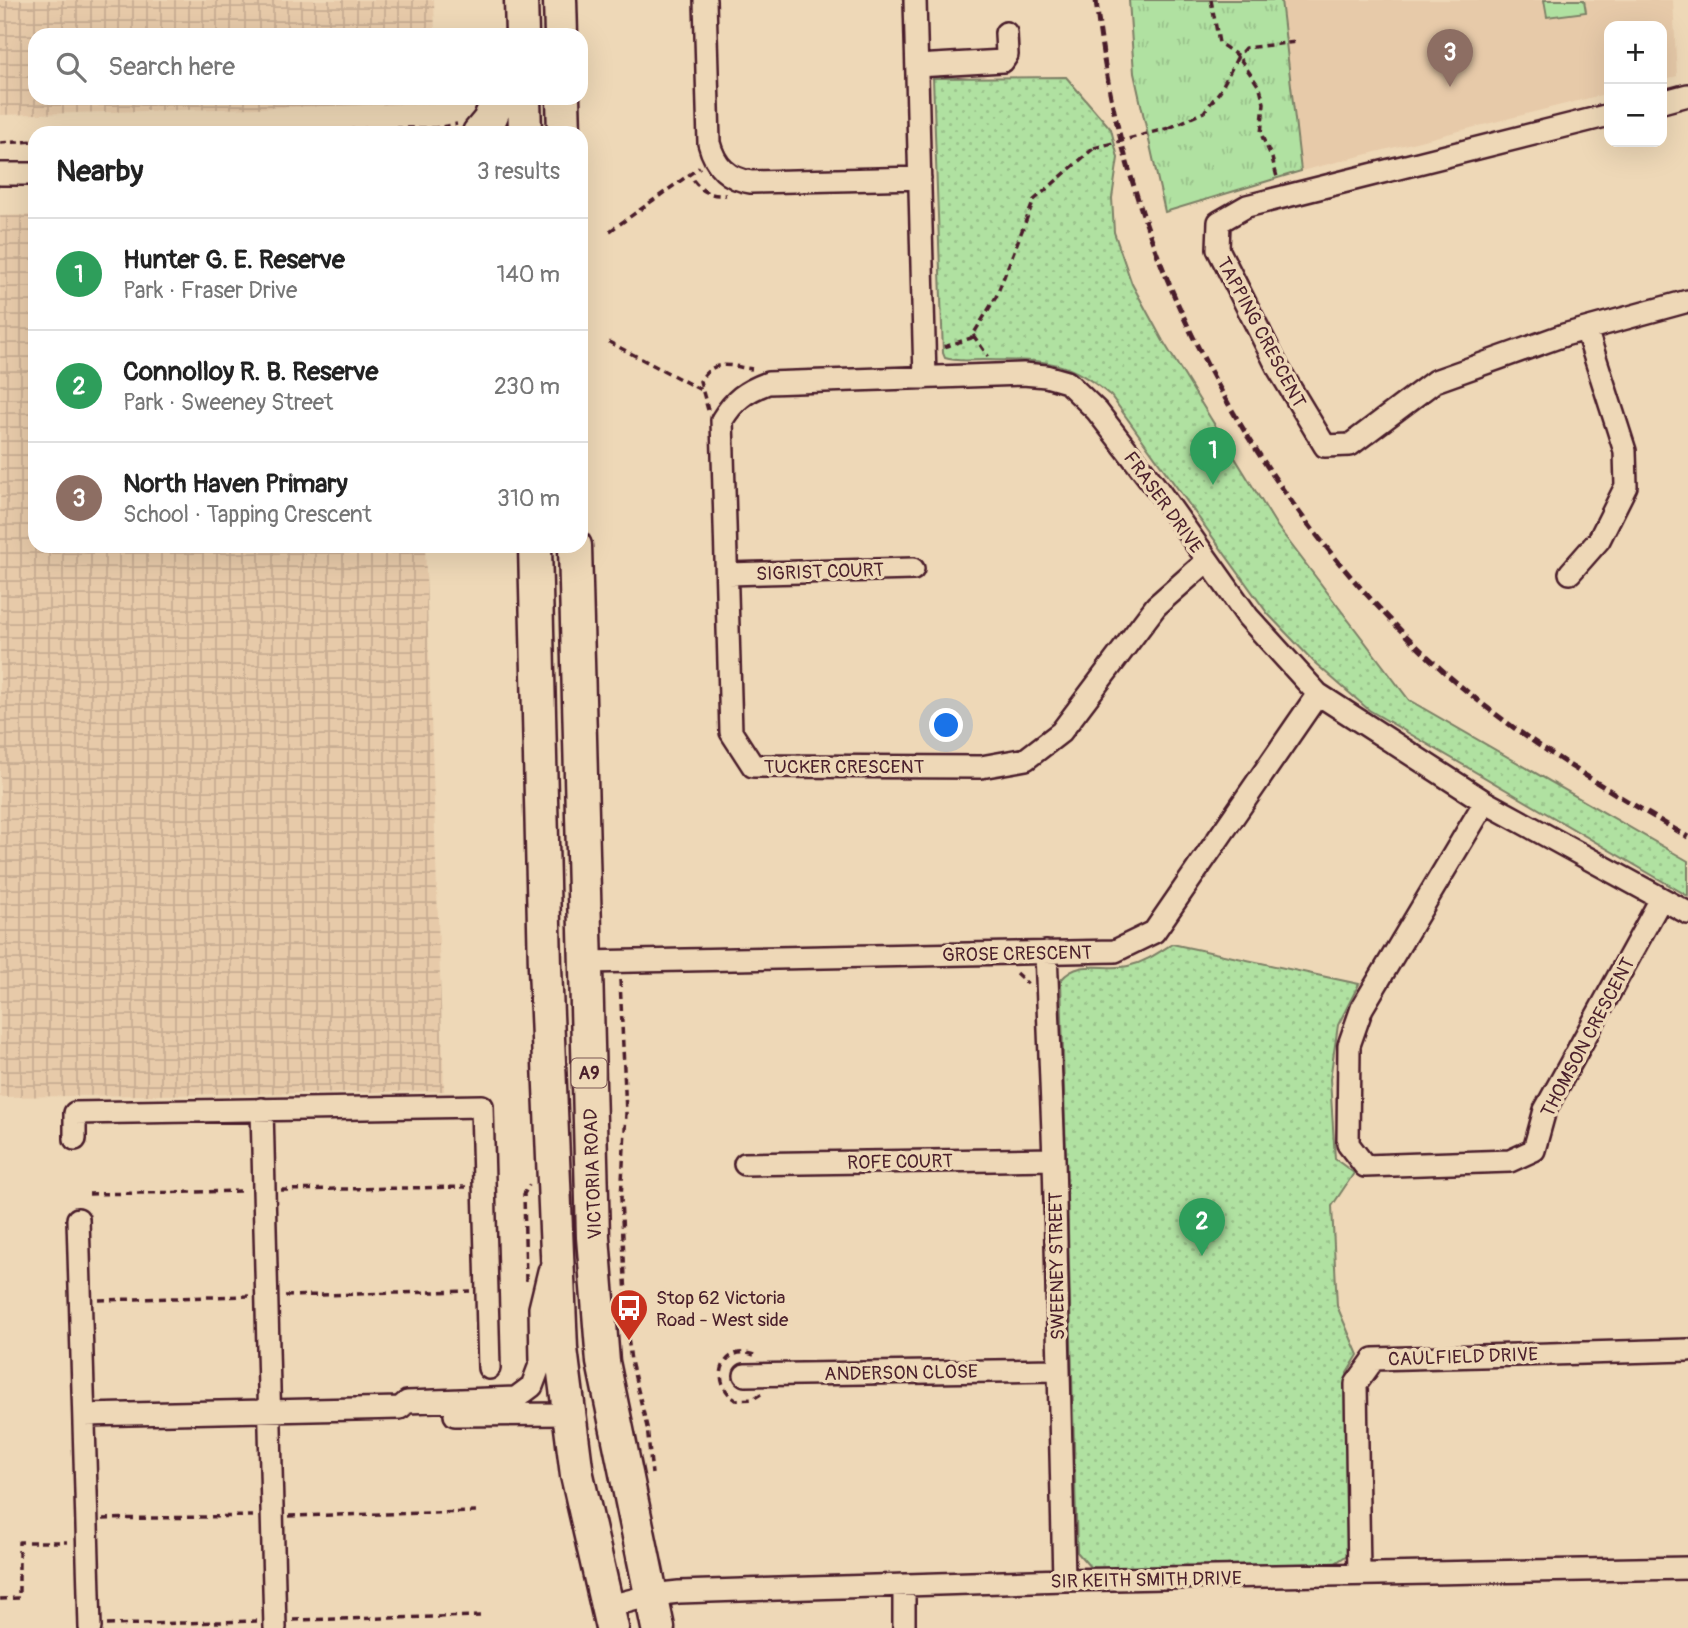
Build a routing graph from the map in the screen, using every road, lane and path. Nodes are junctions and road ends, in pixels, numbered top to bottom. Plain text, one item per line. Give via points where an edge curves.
1 (560, 0) edge
2 (705, 0) edge
3 (915, 0) edge
4 (1212, 0) edge
5 (561, 28) edge
6 (1006, 33) dead end
7 (1296, 42) dead end
8 (1238, 56) junction
9 (917, 66) junction
10 (1688, 96) edge
11 (1667, 101) edge
12 (496, 105) edge
13 (524, 105) edge
14 (563, 105) edge
15 (1604, 116) edge
16 (474, 126) edge
17 (525, 126) edge
18 (564, 126) edge
19 (28, 141) edge
20 (0, 143) edge
21 (713, 158) junction
22 (0, 174) edge
23 (28, 174) edge
24 (920, 178) junction
25 (693, 180) dead end
26 (732, 195) dead end
27 (1282, 197) junction
28 (610, 231) dead end
29 (1688, 301) edge
30 (1586, 329) junction
31 (609, 342) dead end
32 (925, 353) junction
33 (761, 370) dead end
34 (925, 378) junction
35 (701, 390) junction
36 (709, 412) dead end
37 (535, 553) edge
38 (575, 553) edge
39 (1207, 561) junction
40 (913, 569) dead end
41 (1570, 573) dead end
42 (727, 574) junction
43 (1318, 694) junction
44 (1485, 802) junction
45 (1661, 899) junction
46 (1688, 913) edge
47 (1046, 952) junction
48 (586, 962) junction
49 (1015, 972) dead end
50 (621, 973) junction
51 (1032, 993) dead end
52 (262, 1109) junction
53 (75, 1139) dead end
54 (1054, 1159) junction
55 (745, 1164) dead end
56 (530, 1184) dead end
57 (78, 1219) dead end
58 (556, 1245) junction
59 (526, 1285) dead end
60 (1688, 1350) edge
61 (756, 1356) dead end
62 (603, 1362) junction
63 (489, 1368) dead end
64 (1057, 1370) junction
65 (745, 1375) dead end
66 (766, 1391) dead end
67 (400, 1408) junction
68 (270, 1411) junction
69 (569, 1414) junction
70 (84, 1415) junction
71 (651, 1482) dead end
72 (67, 1542) dead end
73 (1688, 1568) edge
74 (1359, 1574) junction
75 (1064, 1580) junction
76 (904, 1586) junction
77 (652, 1595) junction
78 (0, 1599) edge
79 (609, 1617) edge
80 (90, 1628) edge
81 (275, 1628) edge
82 (658, 1628) edge
83 (904, 1628) edge

1 - 5 highway
2 - 21 street
3 - 9 street
4 - 8 path via 1219,43
6 - 9 street via 1003,61
7 - 8 path via 1245,48
8 - 27 path via 1260,88 1264,103 1261,134
8 - 32 path, bridge via 1204,112 1169,128 1094,148 1034,200 996,297 971,338
9 - 24 street
10 - 11 street
12 - 16 highway via 489,121
13 - 17 highway
14 - 18 highway
15 - 27 street, TAPPING CRESCENT
19 - 20 path
21 - 24 street via 724,172 751,182
21 - 28 path
22 - 23 street
24 - 32 street
25 - 26 path via 709,194
27 - 30 street, TAPPING CRESCENT via 1247,206 1219,222 1218,249 1278,368 1325,446 1350,445 1435,381
29 - 30 street, TAPPING CRESCENT
30 - 41 street via 1625,451 1626,486 1599,540
31 - 35 path
32 - 34 street
33 - 35 path via 718,364 700,381
34 - 39 street, FRASER DRIVE via 1023,374 1067,382 1097,411
34 - 42 street, TUCKER CRESCENT via 768,383 733,402 722,420
35 - 36 path
37 - 58 highway, VICTORIA ROAD / A9
38 - 48 highway, VICTORIA ROAD / A9
39 - 42 street, TUCKER CRESCENT via 1156,606 1061,732 1026,759 981,767 753,766 731,732
39 - 43 street, FRASER DRIVE via 1248,617
40 - 42 street, SIGRIST COURT
43 - 44 street, FRASER DRIVE
43 - 47 street, GROSE CRESCENT via 1154,932 1115,951
44 - 45 street, FRASER DRIVE
44 - 45 street, THOMSON CRESCENT via 1362,1008 1349,1045 1348,1144 1365,1166 1510,1161 1534,1150 1545,1110
45 - 46 street, FRASER DRIVE
47 - 50 street, GROSE CRESCENT
47 - 54 street, SWEENEY STREET
48 - 50 street, GROSE CRESCENT
48 - 62 highway, VICTORIA ROAD / A9 via 593,1237
49 - 51 path via 1027,981
50 - 71 path via 626,1113 621,1198 628,1337 647,1427
52 - 53 street via 75,1113
52 - 63 street via 482,1106
52 - 68 street
54 - 55 street, ROFE COURT
54 - 64 street, SWEENEY STREET
56 - 59 path via 524,1195
57 - 70 street
58 - 67 street via 540,1308 541,1362 532,1386 516,1398 407,1402
58 - 69 highway, VICTORIA ROAD / A9
60 - 74 street, CAULFIELD DRIVE via 1374,1359 1356,1384
61 - 66 path via 741,1353 729,1358 721,1369 722,1385 736,1400 754,1399
62 - 69 highway
62 - 77 highway, VICTORIA ROAD / A9
64 - 65 street, ANDERSON CLOSE
64 - 75 street, SWEENEY STREET
67 - 68 street
67 - 69 street via 409,1415
68 - 70 street
68 - 81 street
69 - 79 highway, VICTORIA ROAD / A9 via 577,1475
70 - 80 street
72 - 78 path via 19,1542 19,1598
73 - 74 street, SIR KEITH SMITH DRIVE
74 - 75 street, SIR KEITH SMITH DRIVE
75 - 76 street, SIR KEITH SMITH DRIVE
76 - 77 street, SIR KEITH SMITH DRIVE
76 - 83 street
77 - 79 street, SIR KEITH SMITH DRIVE
77 - 82 highway, VICTORIA ROAD / A9

